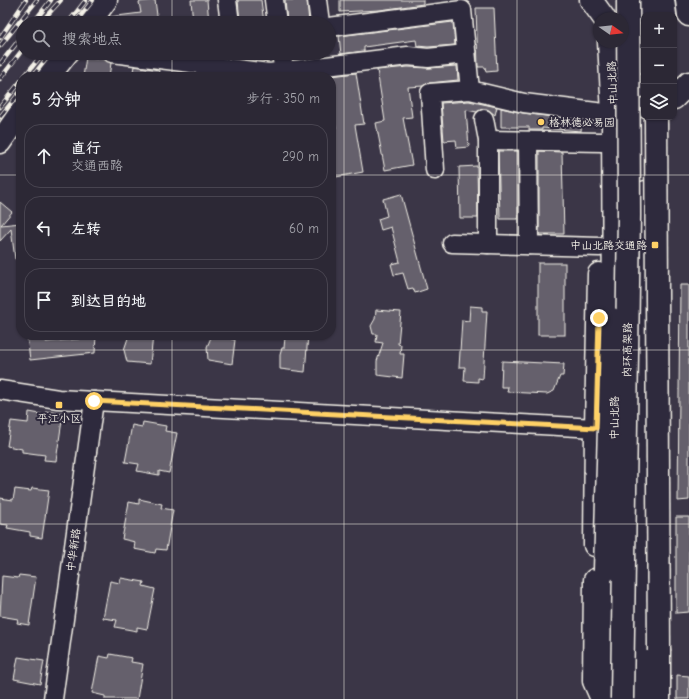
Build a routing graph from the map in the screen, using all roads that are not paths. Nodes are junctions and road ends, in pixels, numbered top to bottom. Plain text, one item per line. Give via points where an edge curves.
1 (106, 0) edge
2 (227, 0) edge
3 (274, 0) edge
4 (317, 0) edge
5 (591, 0) edge
6 (606, 0) edge
7 (627, 0) edge
8 (647, 0) edge
9 (663, 0) edge
10 (687, 0) edge
11 (600, 12) edge
12 (607, 12) edge
13 (647, 12) edge
14 (665, 12) edge
15 (689, 15) edge
16 (94, 16) edge
17 (229, 16) edge
18 (277, 16) edge
19 (319, 16) edge
20 (336, 26) edge
21 (610, 48) edge
22 (466, 54) junction
23 (336, 59) edge
24 (61, 60) edge
25 (234, 60) edge
26 (282, 60) edge
27 (325, 60) edge
28 (52, 72) edge
29 (266, 72) edge
30 (284, 72) joint
31 (689, 83) edge
32 (470, 90) junction
33 (677, 95) edge
34 (689, 98) edge
35 (677, 100) edge
36 (641, 108) edge
37 (608, 113) junction
38 (16, 119) edge
39 (484, 119) dead end
40 (646, 120) edge
41 (656, 120) edge
42 (664, 120) edge
43 (488, 140) junction
44 (528, 141) junction
45 (0, 142) edge
46 (602, 142) junction
47 (435, 170) dead end
48 (607, 200) junction
49 (452, 242) dead end
50 (488, 244) junction
51 (529, 245) junction
52 (600, 247) junction
53 (614, 369) junction
54 (0, 390) edge
55 (597, 392) junction
56 (94, 401) junction
57 (596, 428) junction
58 (53, 699) edge
59 (602, 699) edge
60 (608, 699) edge
61 (622, 699) edge
62 (640, 699) edge
63 (653, 699) edge
64 (659, 699) edge

1 - 16 main road
2 - 17 street
3 - 18 street
4 - 19 street
5 - 11 main road
6 - 12 main road
7 - 60 main road, bridge via 617,150 605,571
7 - 61 main road, 内环高架路, bridge via 629,215
8 - 13 main road
9 - 14 main road
10 - 15 main road
20 - 22 street via 462,10
21 - 37 main road, 中山北路 via 612,73
22 - 23 street via 428,58 408,56
22 - 32 street
24 - 28 main road
25 - 29 street
26 - 30 street
27 - 30 street
31 - 33 main road
32 - 37 street via 524,103
32 - 47 street via 430,93
34 - 35 street
36 - 37 street
37 - 46 main road
37 - 48 main road, 中山北路
38 - 45 main road
39 - 43 street
40 - 62 main road, 内环高架路
41 - 64 main road, bridge
42 - 63 main road via 650,170 649,375
43 - 44 street
43 - 50 street
44 - 46 street
44 - 51 street
46 - 48 main road
48 - 52 main road
48 - 53 main road, 中山北路
49 - 50 street
50 - 51 street
51 - 52 street
52 - 55 main road
53 - 55 main road
53 - 60 main road, 中山北路 via 613,537
54 - 56 street via 58,399
55 - 57 main road
56 - 57 street
56 - 58 street, 中华新路
57 - 59 main road via 594,681

